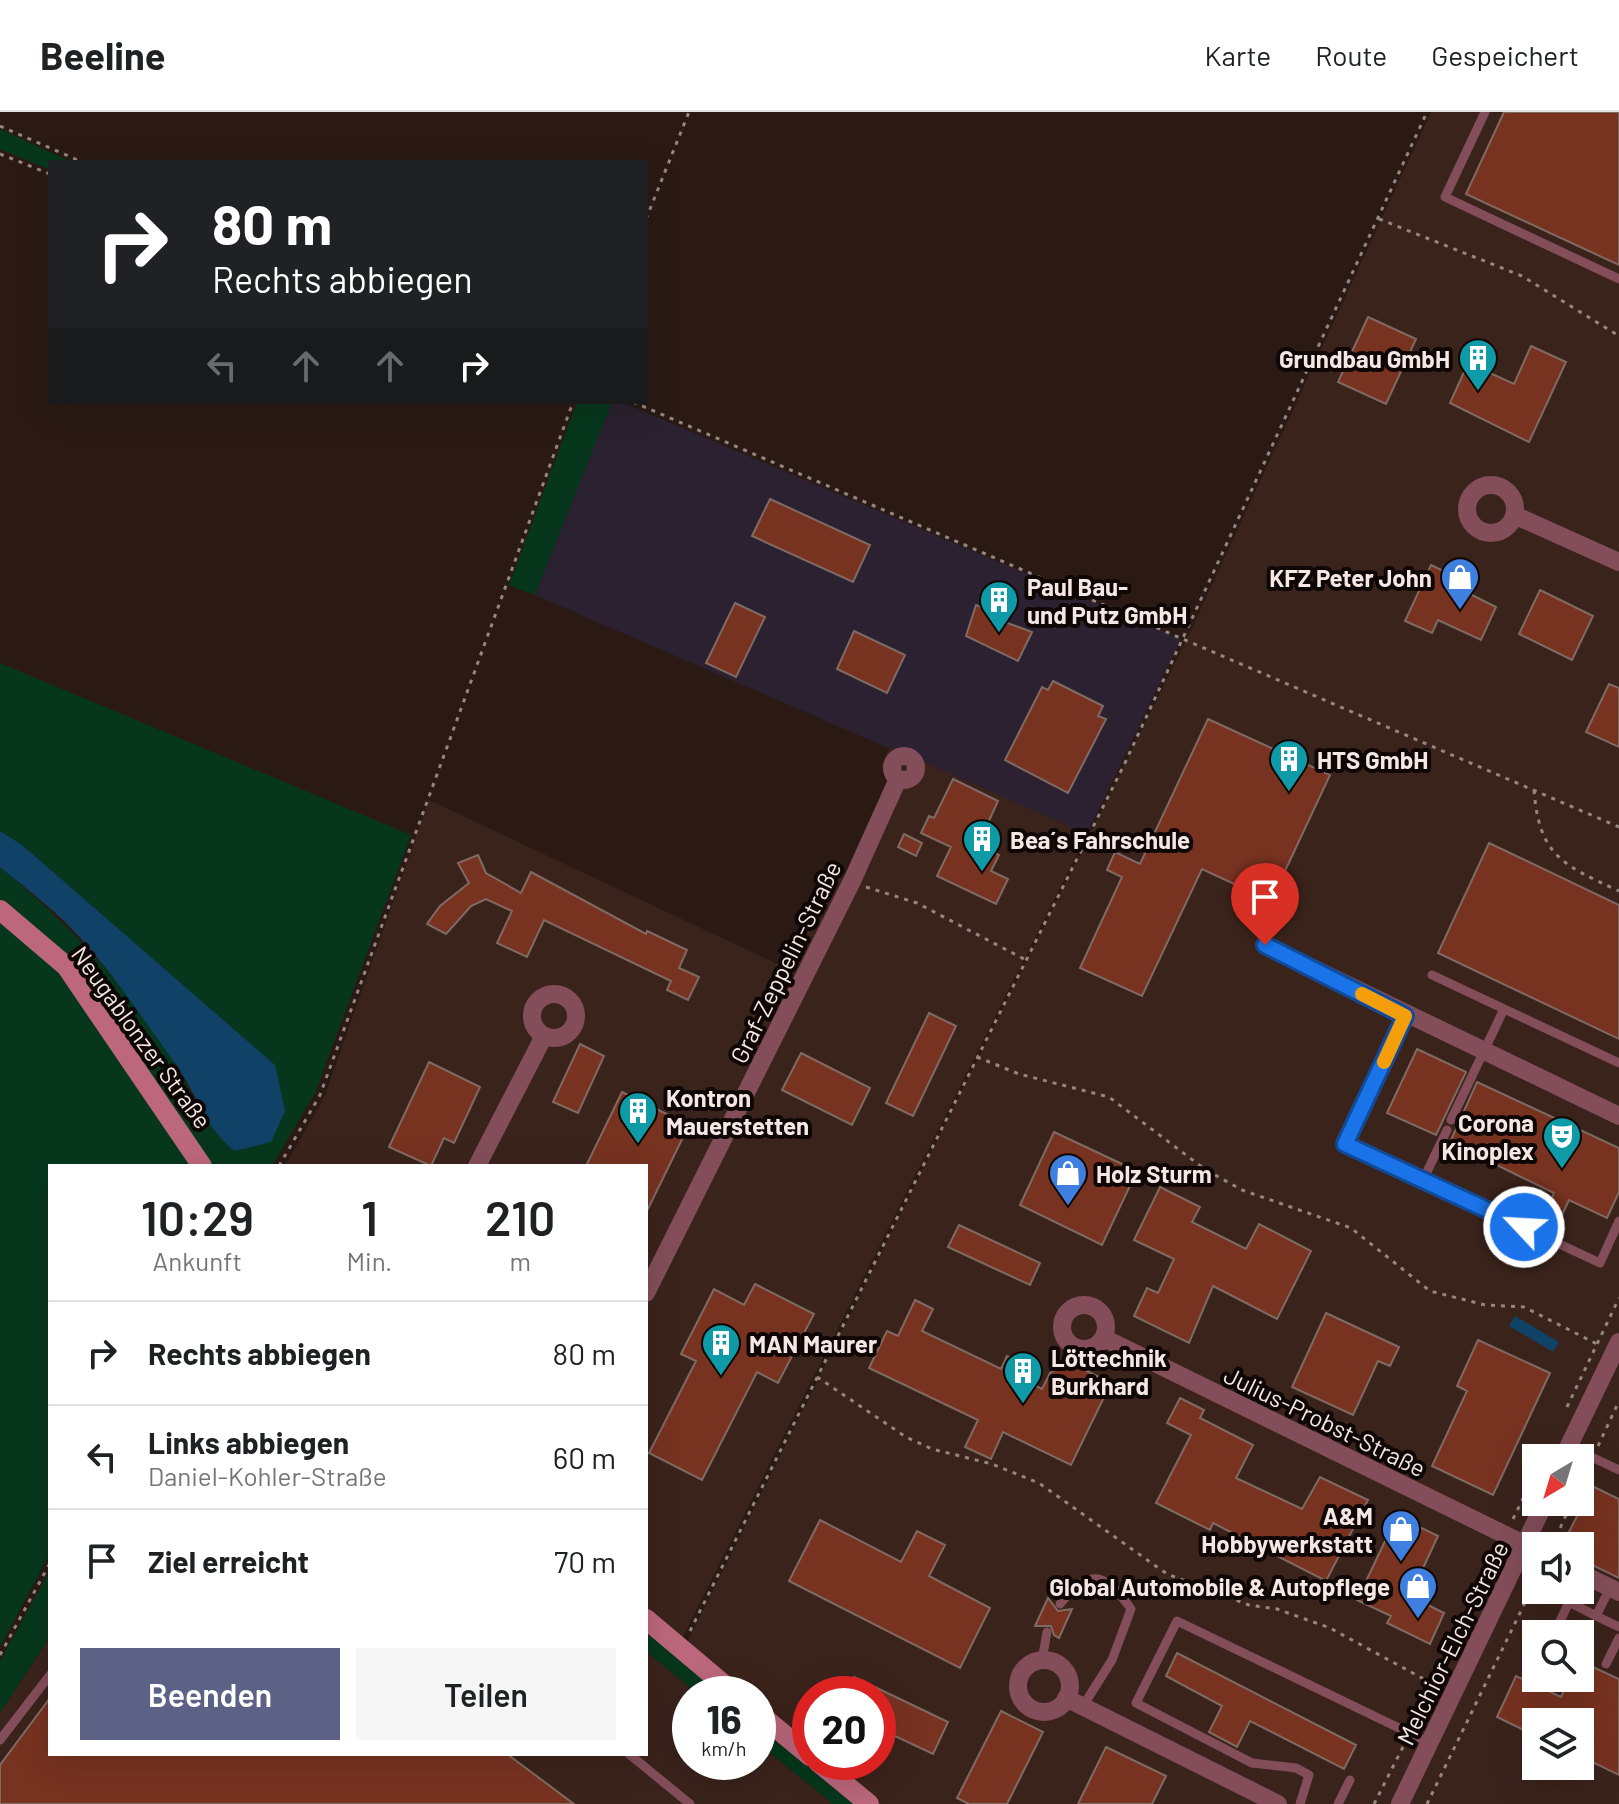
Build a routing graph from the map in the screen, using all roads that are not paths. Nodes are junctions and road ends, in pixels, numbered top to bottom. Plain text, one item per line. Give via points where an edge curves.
1 (1485, 112) edge
2 (1619, 279) edge
3 (1514, 515) dead end
4 (1619, 562) edge
5 (898, 779) dead end
6 (0, 910) edge
7 (1265, 945) dead end
8 (1432, 975) dead end
9 (1504, 1009) junction
10 (1405, 1016) junction
11 (544, 1036) dead end
12 (1483, 1052) junction
13 (1619, 1063) edge
14 (1619, 1116) edge
15 (1451, 1120) dead end
16 (1447, 1130) dead end
17 (201, 1164) edge
18 (478, 1164) edge
19 (1423, 1180) junction
20 (1619, 1221) edge
21 (648, 1289) edge
22 (1104, 1338) dead end
23 (1610, 1346) edge
24 (1562, 1444) edge
25 (1594, 1458) edge
26 (1619, 1470) edge
27 (1522, 1544) edge
28 (1522, 1565) edge
29 (1594, 1580) edge
30 (1615, 1590) edge
31 (1060, 1604) dead end
32 (1596, 1616) junction
33 (1561, 1620) edge
34 (648, 1621) edge
35 (1619, 1627) edge
36 (1047, 1632) dead end
37 (1619, 1638) edge
38 (1042, 1660) junction
39 (1606, 1664) dead end
40 (713, 1676) edge
41 (48, 1678) edge
42 (1074, 1702) junction
43 (776, 1728) edge
44 (0, 1740) edge
45 (792, 1741) edge
46 (1430, 1743) junction
47 (631, 1756) edge
48 (840, 1780) edge
49 (1350, 1780) dead end
50 (690, 1804) edge
51 (869, 1804) edge
52 (1278, 1804) edge
53 (1300, 1804) edge
54 (1338, 1804) edge
55 (1400, 1804) edge

1 - 2 lane via 1445,197
3 - 4 street
5 - 21 street, Graf-Zeppelin-Straße
6 - 17 street, Neugablonzer Straße via 66,966
7 - 10 street
8 - 9 lane
9 - 12 lane
9 - 13 lane
10 - 12 street
10 - 19 lane via 1345,1144
11 - 18 street
12 - 14 street
12 - 15 lane
16 - 19 lane
19 - 20 lane via 1600,1263
22 - 27 street, Julius-Probst-Straße
23 - 24 street
25 - 26 lane
28 - 46 street, Melchior-Elch-Straße
29 - 30 street
30 - 32 lane
31 - 42 lane via 1077,1582 1096,1578 1117,1589 1131,1609 1112,1660
32 - 33 lane via 1569,1602
32 - 35 lane
34 - 40 street
36 - 38 lane
37 - 39 lane
38 - 42 street via 1063,1669
38 - 42 street via 1021,1674 1022,1700 1044,1711
41 - 44 lane
42 - 52 street
43 - 45 street
46 - 53 lane via 1177,1621 1136,1703 1252,1763 1296,1768 1309,1775
46 - 55 street, Melchior-Elch-Straße
47 - 50 lane
48 - 51 street
49 - 54 lane

